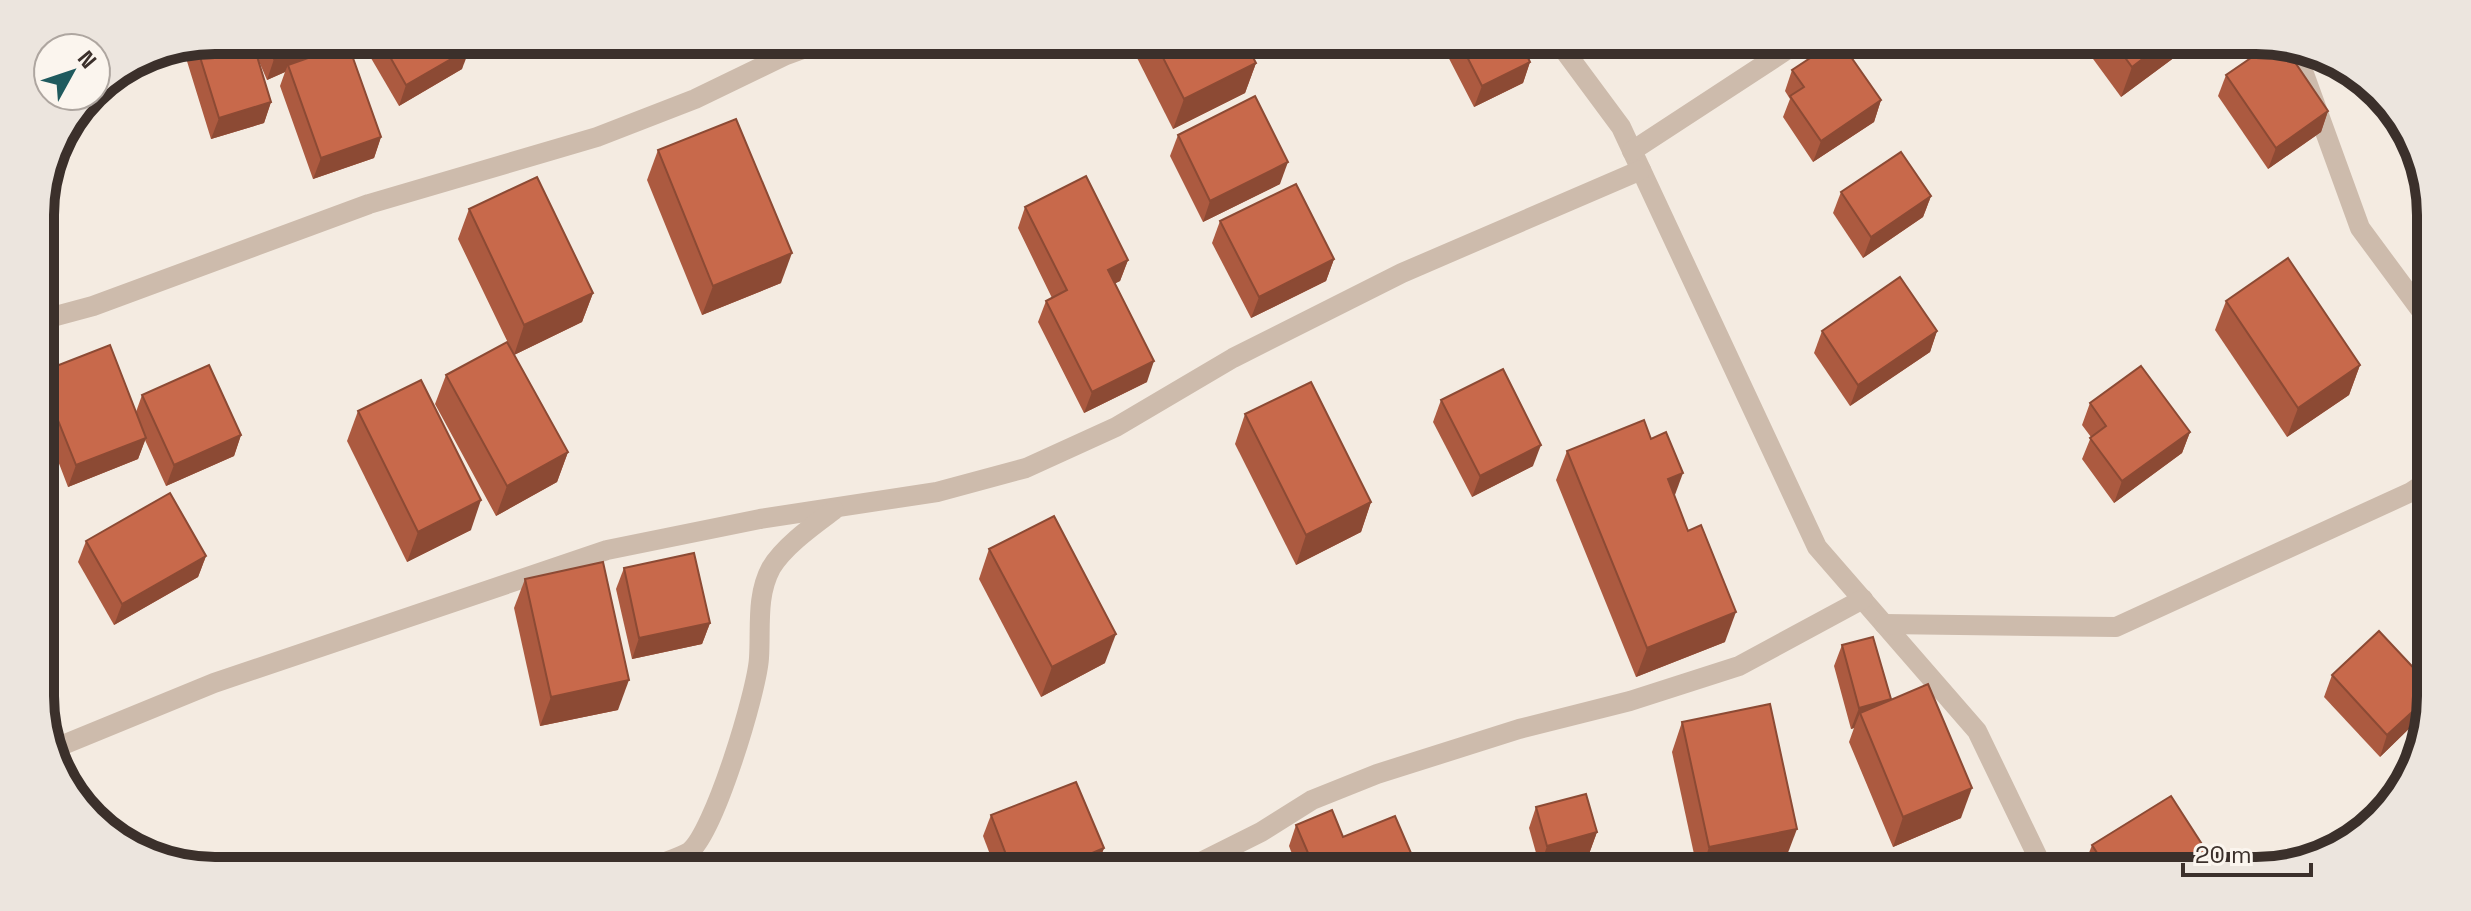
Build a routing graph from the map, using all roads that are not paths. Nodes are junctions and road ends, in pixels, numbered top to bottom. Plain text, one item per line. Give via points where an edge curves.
1 (789, 54) edge
2 (1567, 54) edge
3 (1780, 54) edge
4 (2299, 60) edge
5 (1632, 151) junction
6 (1641, 170) junction
7 (2417, 305) edge
8 (54, 316) edge
9 (2417, 488) edge
10 (837, 507) junction
11 (1863, 599) junction
12 (1884, 624) junction
13 (62, 745) edge
14 (690, 857) edge
15 (1211, 857) edge
16 (2038, 857) edge

1 - 8 street via 695,99 597,137 369,204
2 - 5 street via 1621,127
3 - 5 street
4 - 7 street via 2360,228
5 - 6 street
6 - 10 street via 1402,273 1233,358 1116,427 1026,468 937,492
6 - 11 street via 1817,547
9 - 12 street via 2116,627
10 - 13 street via 607,550 214,683
10 - 14 street via 771,568 759,610 759,660 740,736 712,817
11 - 12 street
11 - 15 street via 1739,666 1377,774 1312,800
12 - 16 street via 1977,731

